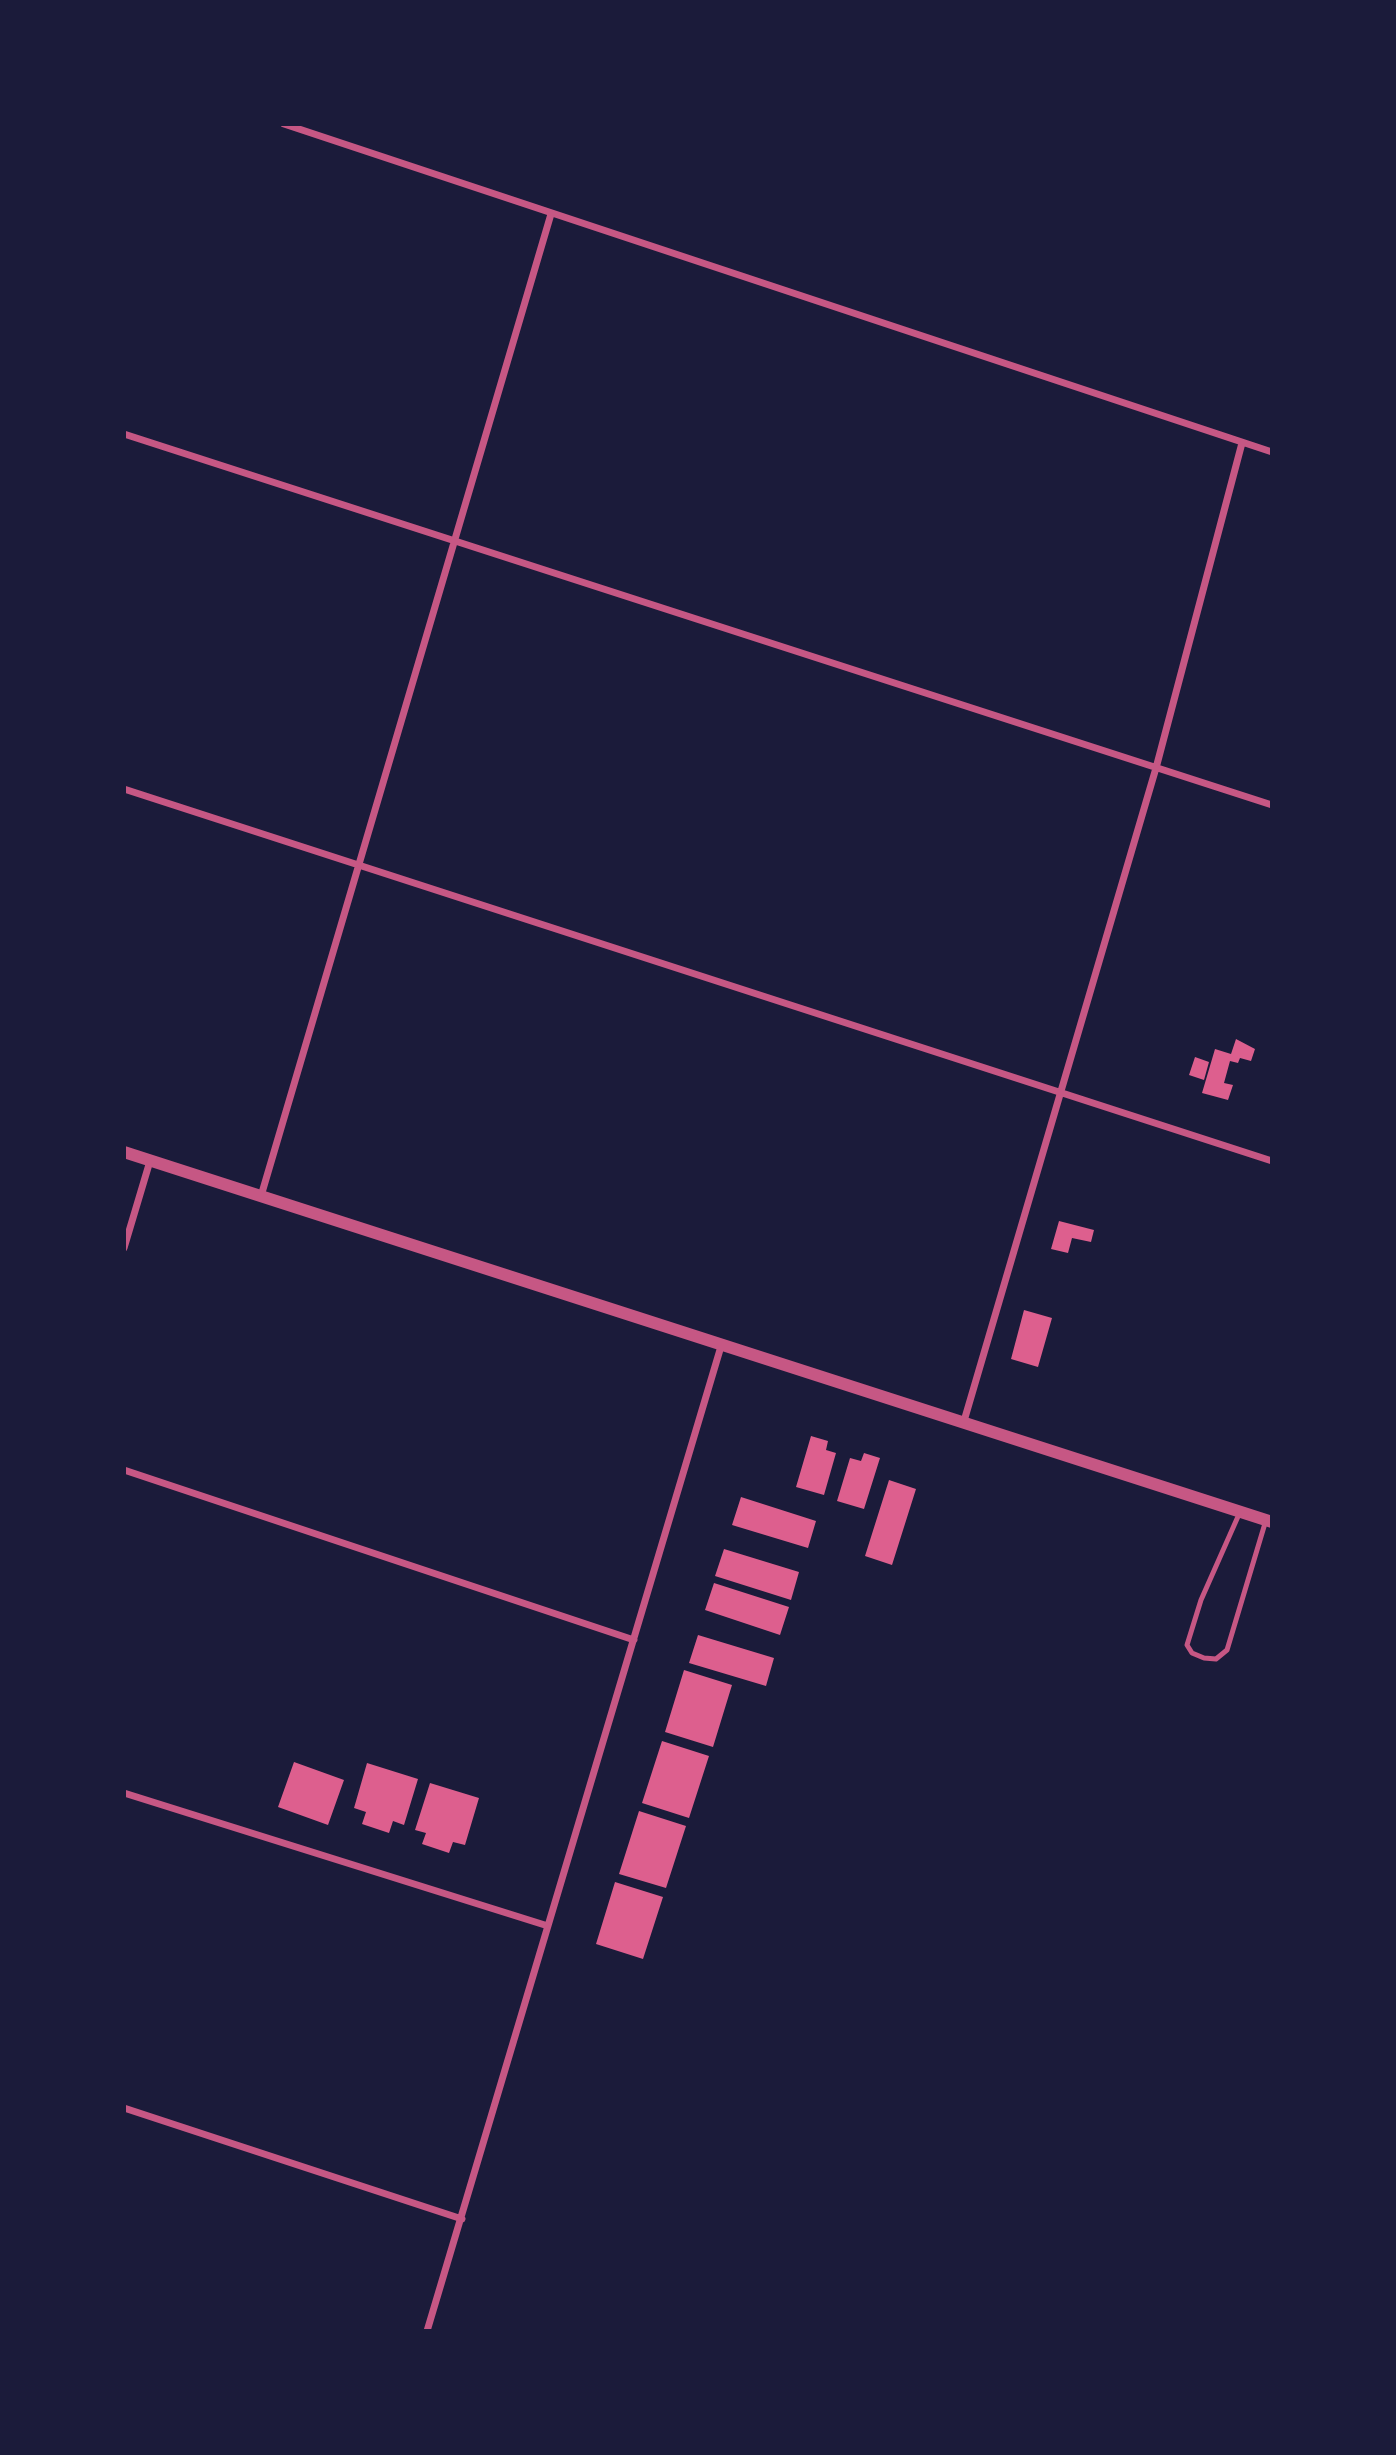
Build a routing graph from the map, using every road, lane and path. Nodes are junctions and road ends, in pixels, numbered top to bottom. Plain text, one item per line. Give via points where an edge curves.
1 (284, 124) edge
2 (551, 214) junction
3 (124, 434) edge
4 (1242, 443) junction
5 (1272, 453) edge
6 (455, 541) junction
7 (1156, 768) junction
8 (124, 789) edge
9 (1272, 806) edge
10 (361, 866) junction
11 (1061, 1092) junction
12 (124, 1152) edge
13 (150, 1161) junction
14 (1272, 1161) edge
15 (261, 1196) junction
16 (124, 1248) edge
17 (722, 1342) junction
18 (964, 1421) junction
19 (124, 1470) edge
20 (1240, 1511) junction
21 (1269, 1521) edge
22 (634, 1640) junction
23 (124, 1793) edge
24 (548, 1926) junction
25 (124, 2108) edge
26 (462, 2219) junction
27 (427, 2331) edge

1 - 2 street
2 - 4 street
2 - 6 street
3 - 6 street
4 - 5 street
4 - 7 street
6 - 7 street
6 - 10 street
7 - 9 street
7 - 11 street
8 - 10 street
10 - 11 street
10 - 15 street
11 - 14 street
11 - 18 street
12 - 13 street
13 - 15 street
13 - 16 street
15 - 17 street
17 - 18 street
17 - 22 street
18 - 20 street
19 - 22 street
20 - 21 street
20 - 21 lane via 1186,1645 1204,1658 1216,1659 1227,1650
22 - 24 street
23 - 24 street
24 - 26 street
25 - 26 street
26 - 27 street

